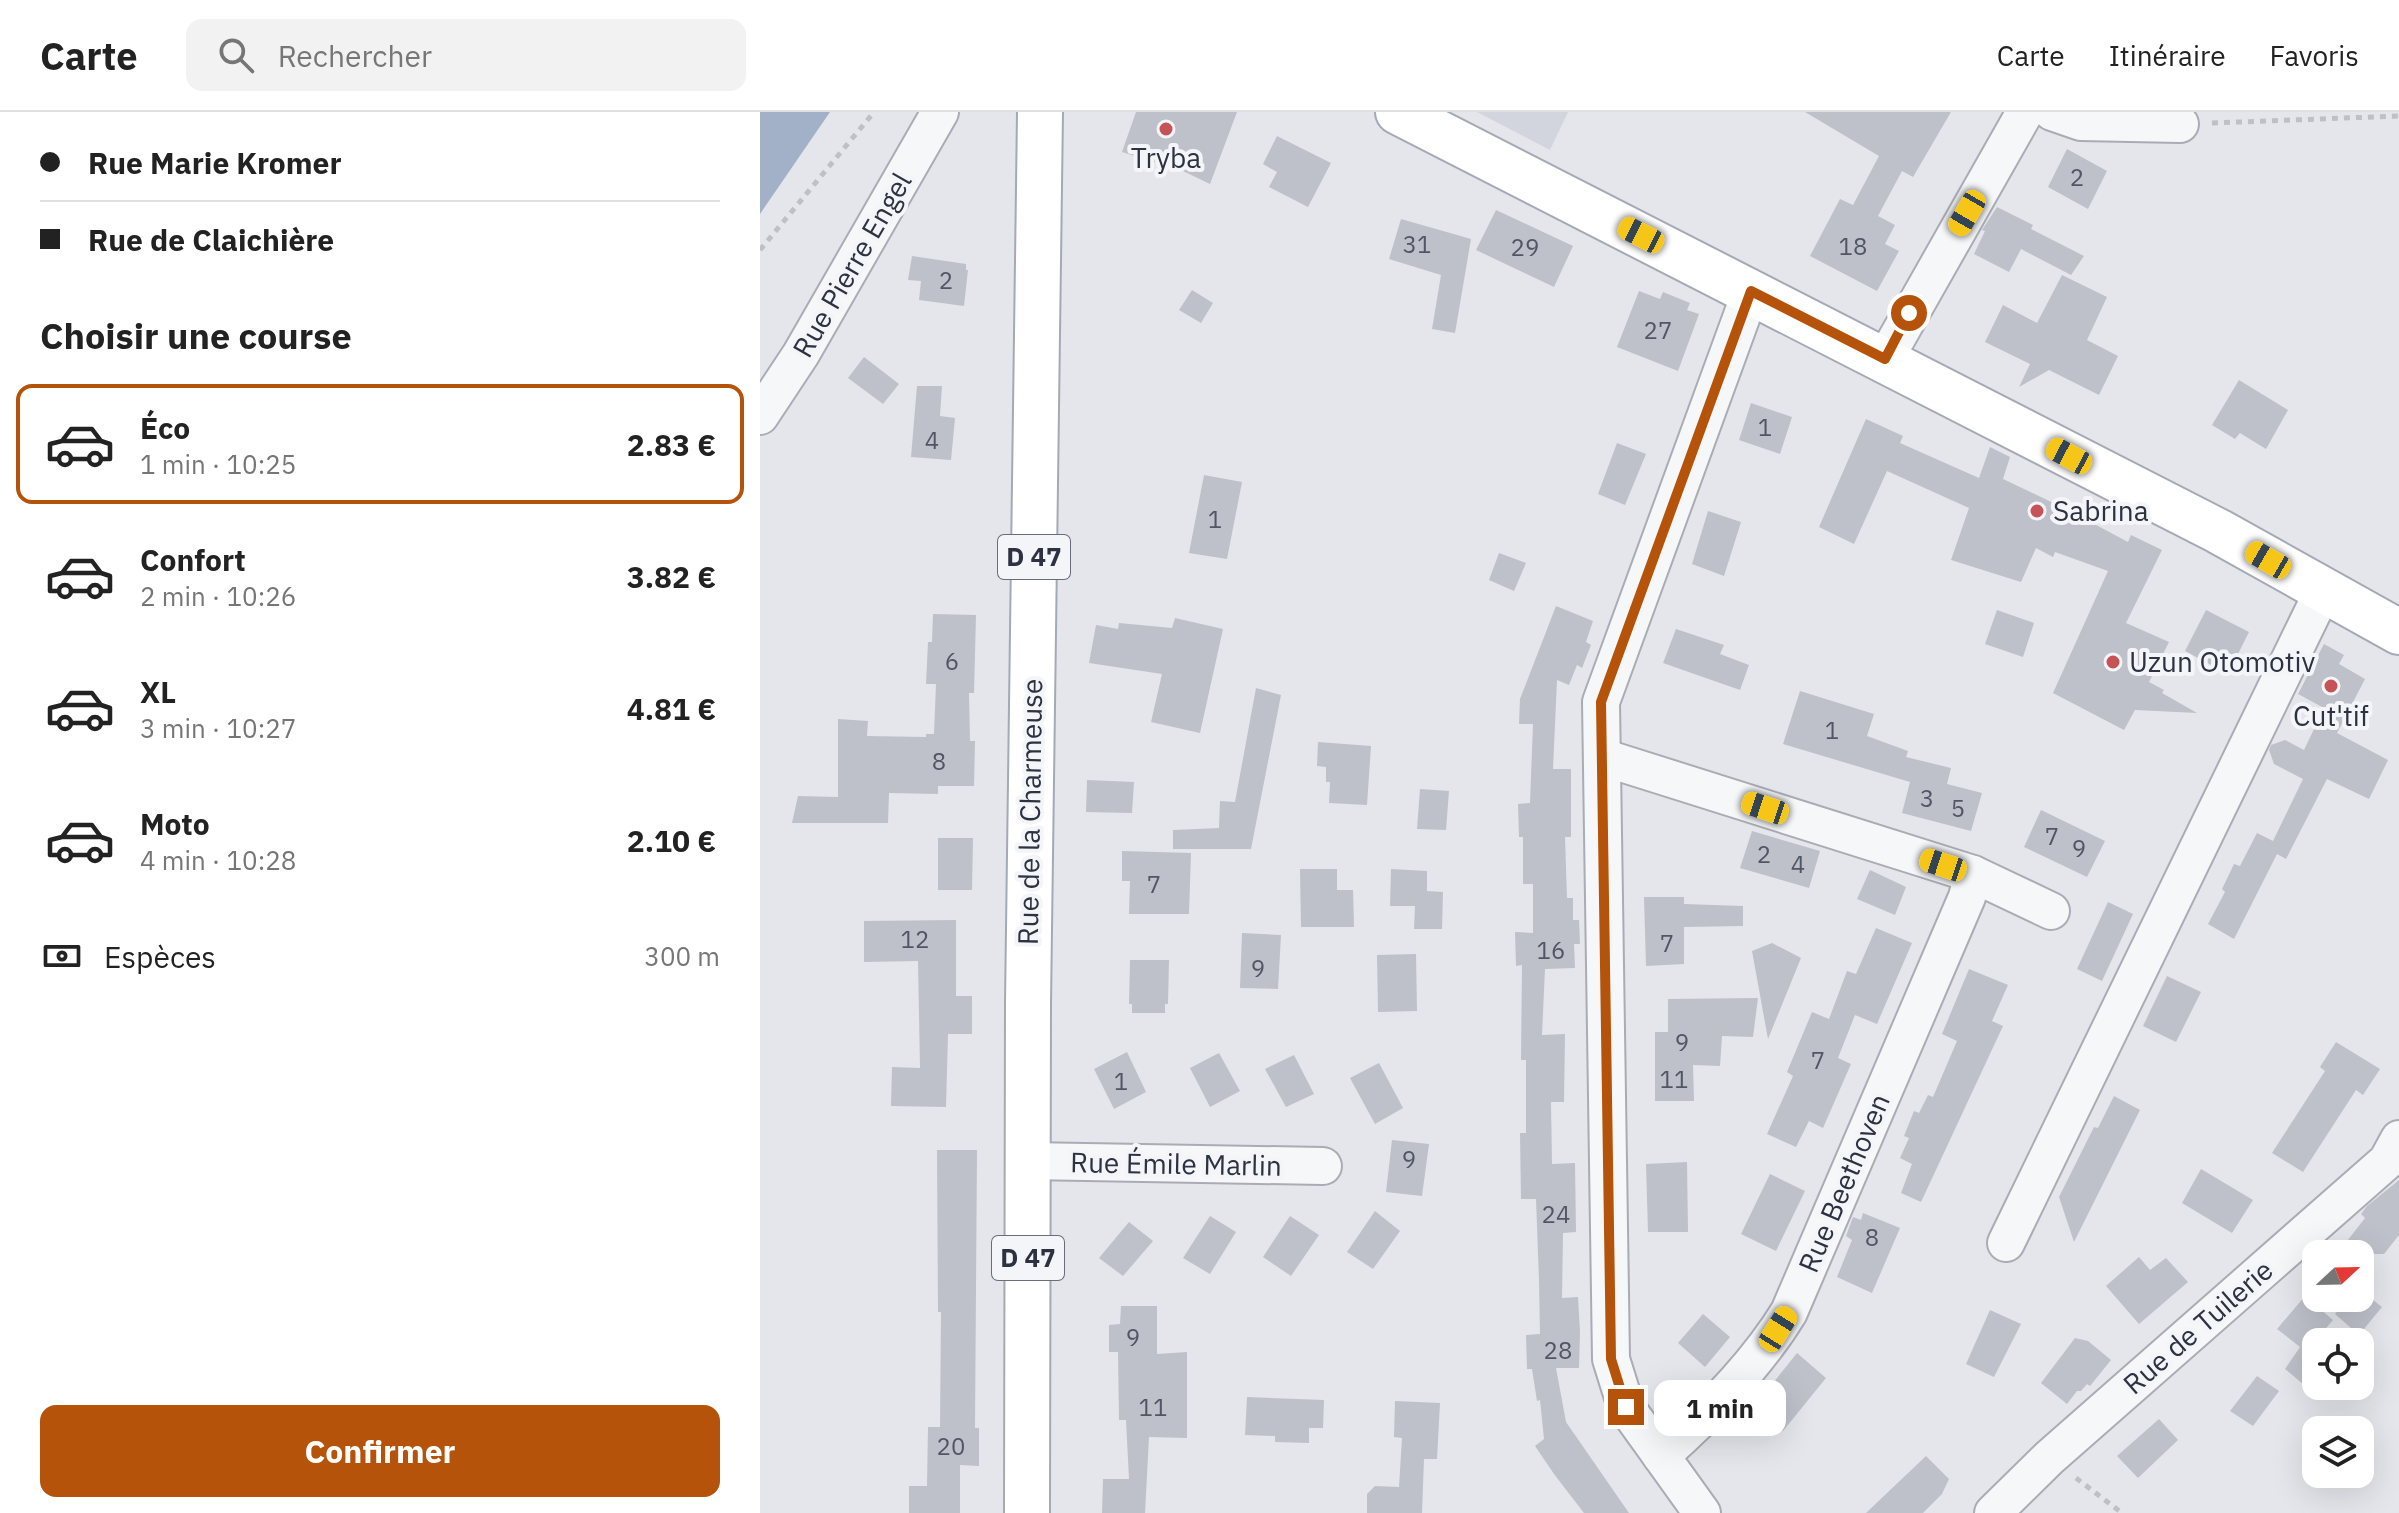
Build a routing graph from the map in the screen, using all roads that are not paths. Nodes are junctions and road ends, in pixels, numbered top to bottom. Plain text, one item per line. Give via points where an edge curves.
1 (940, 112) edge
2 (1040, 112) edge
3 (1398, 112) edge
4 (2025, 112) edge
5 (2052, 112) edge
6 (2180, 124) road end
7 (1751, 291) junction
8 (1885, 359) junction
9 (760, 416) edge
10 (2323, 591) junction
11 (2399, 632) edge
12 (1602, 757) junction
13 (1973, 874) junction
14 (2051, 911) dead end
15 (2399, 1139) edge
16 (1028, 1161) junction
17 (1323, 1166) dead end
18 (2006, 1243) dead end
19 (1661, 1456) junction
20 (1027, 1513) edge
21 (1702, 1513) edge
22 (1993, 1513) edge

1 - 9 street, Rue Pierre Engel
2 - 16 main road, Rue de la Charmeuse / D 47
3 - 7 main road
4 - 8 street
5 - 6 street via 2081,122
7 - 8 main road
7 - 12 street via 1601,702
8 - 10 main road
10 - 11 main road
10 - 18 street
12 - 13 street
12 - 19 street via 1611,1359 1626,1407
13 - 14 street
13 - 19 street, Rue Beethoven via 1789,1312 1706,1416
15 - 22 street, Rue de Tuilerie via 2387,1161
16 - 17 street, Rue Émile Marlin
16 - 20 main road, Rue de la Charmeuse / D 47
19 - 21 street

